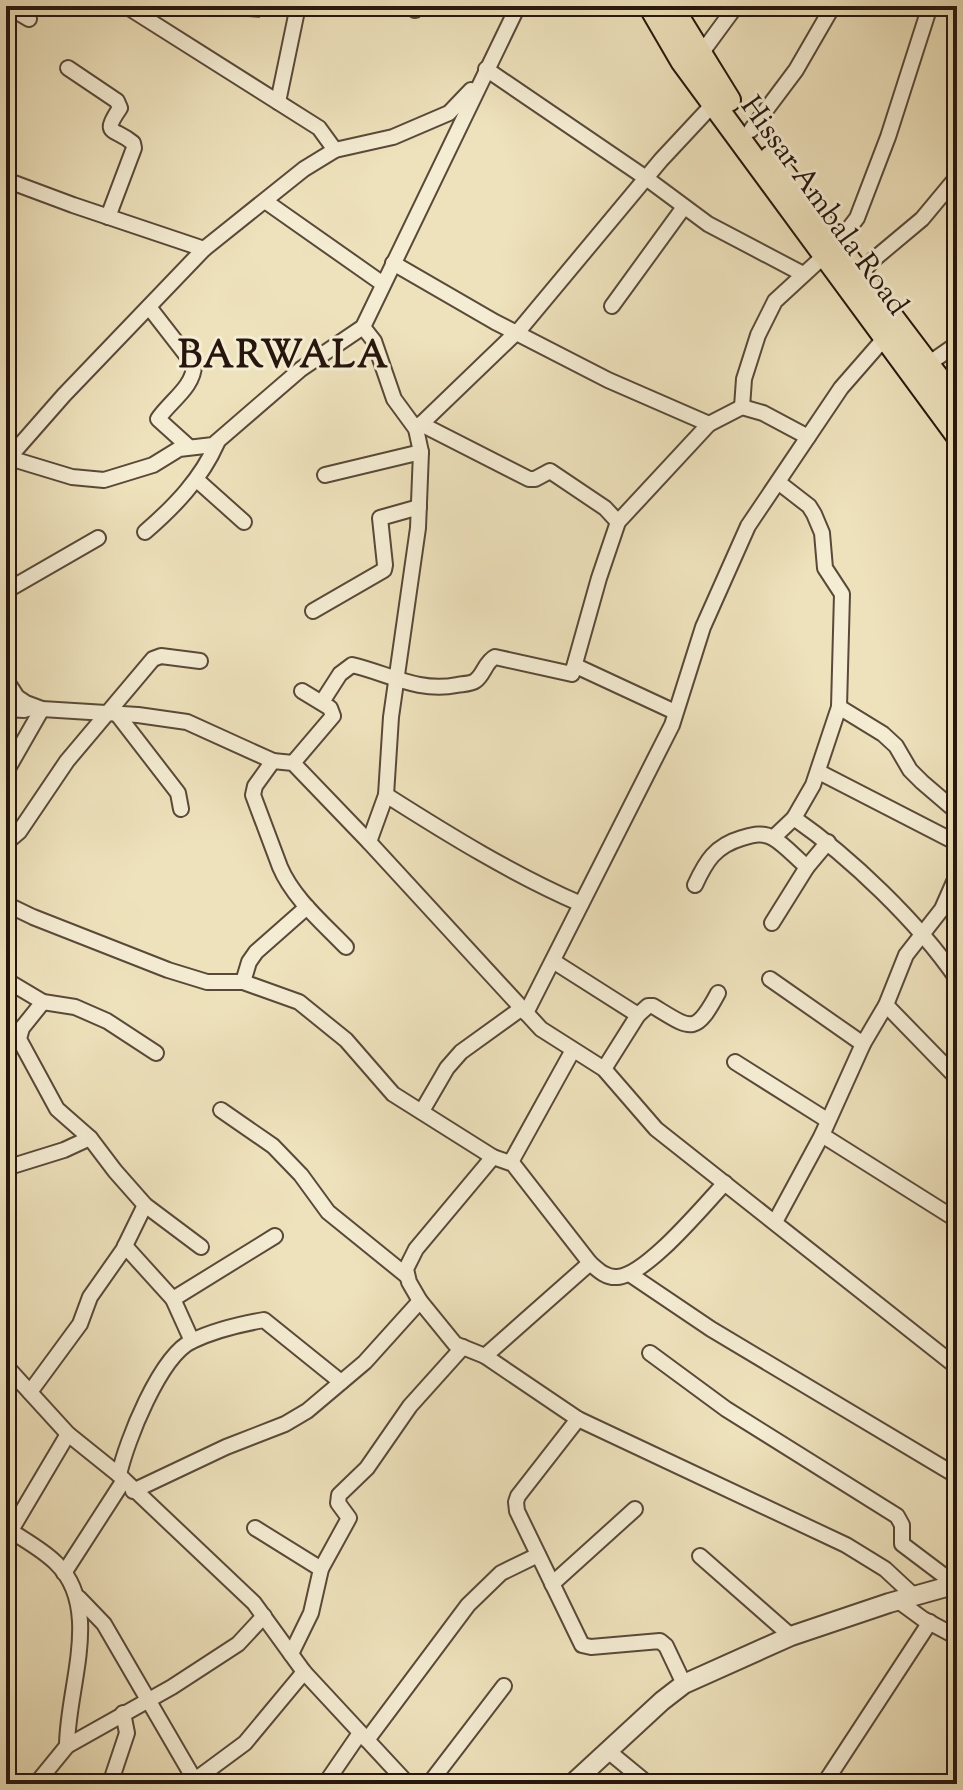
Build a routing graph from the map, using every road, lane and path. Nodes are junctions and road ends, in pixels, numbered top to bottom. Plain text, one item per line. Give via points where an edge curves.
1 (7, 6) edge
2 (126, 6) edge
3 (298, 6) edge
4 (518, 6) edge
5 (650, 6) edge
6 (671, 6) edge
7 (736, 6) edge
8 (833, 6) edge
9 (930, 6) edge
10 (29, 19) dead end
11 (700, 55) junction
12 (68, 68) dead end
13 (484, 74) junction
14 (718, 98) junction
15 (278, 102) junction
16 (751, 130) junction
17 (335, 150) junction
18 (957, 177) edge
19 (646, 178) junction
20 (6, 180) edge
21 (952, 194) edge
22 (265, 201) junction
23 (684, 207) junction
24 (108, 217) junction
25 (204, 249) junction
26 (830, 249) junction
27 (393, 263) junction
28 (803, 274) junction
29 (854, 282) junction
30 (383, 284) junction
31 (612, 306) dead end
32 (149, 307) junction
33 (363, 327) junction
34 (891, 331) junction
35 (517, 332) junction
36 (957, 344) edge
37 (920, 369) junction
38 (957, 403) edge
39 (742, 407) junction
40 (709, 424) junction
41 (418, 427) junction
42 (957, 435) edge
43 (808, 437) junction
44 (217, 443) junction
45 (189, 447) junction
46 (421, 452) junction
47 (6, 458) edge
48 (325, 475) dead end
49 (197, 480) junction
50 (778, 482) junction
51 (419, 507) junction
52 (244, 522) dead end
53 (618, 522) junction
54 (145, 532) dead end
55 (98, 538) dead end
56 (6, 591) edge
57 (313, 611) dead end
58 (200, 661) dead end
59 (576, 666) junction
60 (6, 680) edge
61 (398, 681) junction
62 (302, 691) dead end
63 (322, 702) junction
64 (839, 707) junction
65 (38, 708) junction
66 (6, 709) edge
67 (675, 712) junction
68 (113, 713) junction
69 (273, 761) junction
70 (293, 763) junction
71 (6, 772) edge
72 (819, 772) junction
73 (386, 795) junction
74 (181, 809) dead end
75 (957, 812) edge
76 (794, 818) junction
77 (773, 838) junction
78 (369, 842) junction
79 (828, 842) junction
80 (6, 843) edge
81 (957, 843) edge
82 (807, 867) junction
83 (957, 875) edge
84 (695, 885) dead end
85 (6, 904) edge
86 (581, 904) junction
87 (307, 907) junction
88 (772, 923) dead end
89 (922, 934) junction
90 (346, 947) dead end
91 (553, 961) junction
92 (770, 979) dead end
93 (957, 979) edge
94 (6, 980) edge
95 (243, 982) junction
96 (718, 993) dead end
97 (43, 1002) junction
98 (886, 1005) junction
99 (524, 1011) junction
100 (638, 1015) junction
101 (863, 1044) junction
102 (573, 1050) junction
103 (156, 1053) dead end
104 (735, 1062) dead end
105 (604, 1069) junction
106 (957, 1078) edge
107 (221, 1110) dead end
108 (422, 1111) junction
109 (827, 1120) junction
110 (822, 1135) junction
111 (90, 1138) junction
112 (493, 1157) junction
113 (511, 1162) junction
114 (6, 1168) edge
115 (725, 1183) junction
116 (145, 1205) junction
117 (957, 1220) edge
118 (775, 1222) junction
119 (275, 1236) dead end
120 (125, 1246) junction
121 (201, 1247) dead end
122 (590, 1263) junction
123 (631, 1275) junction
124 (407, 1276) junction
125 (173, 1299) junction
126 (420, 1301) junction
127 (192, 1341) junction
128 (463, 1347) junction
129 (650, 1353) dead end
130 (485, 1356) junction
131 (6, 1366) edge
132 (957, 1367) edge
133 (341, 1382) junction
134 (30, 1392) junction
135 (578, 1419) junction
136 (68, 1434) junction
137 (957, 1476) edge
138 (125, 1482) junction
139 (635, 1509) dead end
140 (255, 1528) dead end
141 (9, 1535) edge
142 (538, 1555) junction
143 (700, 1556) dead end
144 (321, 1569) junction
145 (64, 1573) junction
146 (552, 1584) junction
147 (956, 1584) edge
148 (78, 1598) junction
149 (905, 1598) junction
150 (264, 1616) junction
151 (930, 1622) junction
152 (791, 1636) junction
153 (957, 1637) edge
154 (291, 1654) junction
155 (304, 1672) junction
156 (684, 1684) junction
157 (504, 1686) dead end
158 (147, 1700) junction
159 (123, 1713) junction
160 (364, 1736) junction
161 (67, 1746) junction
162 (608, 1751) junction
163 (196, 1782) edge
164 (36, 1784) edge
165 (110, 1784) edge
166 (325, 1784) edge
167 (408, 1784) edge
168 (429, 1784) edge
169 (572, 1784) edge
170 (648, 1784) edge
171 (824, 1784) edge

1 - 10 street
2 - 15 street
3 - 15 street
4 - 13 street
5 - 14 main road, Hissar Ambala Road via 682,61
6 - 11 main road, Hissar Ambala Road
7 - 11 street
8 - 16 street via 796,70
9 - 26 street via 870,190 857,218
11 - 14 main road, Hissar Ambala Road
12 - 24 street via 117,101 120,108 110,128 133,143
13 - 17 street via 449,113 393,137
13 - 19 street
13 - 27 street
14 - 16 main road, Hissar Ambala Road
14 - 19 street
14 - 26 main road, Hissar Ambala Road
15 - 17 street via 319,128
16 - 26 main road, Hissar Ambala Road
17 - 22 street
18 - 21 street
19 - 23 street
19 - 35 street
20 - 24 street
21 - 29 street
22 - 25 street
22 - 30 street
23 - 28 street
23 - 31 street
24 - 25 street
25 - 32 street
26 - 28 street
26 - 29 main road, Hissar Ambala Road
27 - 30 street
27 - 35 street
28 - 39 street via 775,301 758,335 744,379
29 - 34 main road, Hissar Ambala Road
30 - 33 street
32 - 45 street via 194,365 193,375 158,419
32 - 47 street
33 - 41 street via 374,341 394,399
33 - 44 street via 301,369
34 - 37 main road, Hissar Ambala Road
34 - 43 street via 841,388
35 - 40 street
35 - 41 street
36 - 37 street
37 - 38 main road, Hissar Ambala Road
37 - 42 main road, Hissar Ambala Road
39 - 40 street
39 - 43 street
40 - 53 street
41 - 46 street
41 - 53 street via 529,479 550,471
43 - 50 street
44 - 45 street
44 - 49 street
45 - 47 street via 104,480 72,477
46 - 48 street
46 - 51 street
49 - 52 street
49 - 54 street
50 - 64 street via 814,514 822,533 825,568 842,594
50 - 67 street via 748,526 703,627
51 - 57 street via 379,519 384,570
51 - 61 street
53 - 59 street
55 - 56 street
58 - 68 street via 156,657
59 - 61 street via 570,675 495,657 473,682 436,687
59 - 67 street
60 - 65 street via 17,697
61 - 63 street via 352,665
61 - 73 street
62 - 63 street
63 - 70 street via 333,716
64 - 72 street
64 - 75 street via 883,734 916,776
65 - 66 street
65 - 68 street
65 - 71 street
67 - 86 street
68 - 69 street via 187,722
68 - 74 street via 178,793
68 - 80 street via 67,761
69 - 70 street
69 - 87 street via 253,795 283,876
70 - 78 street
72 - 76 street
72 - 81 street
73 - 78 street
73 - 86 street via 482,856
76 - 77 street
76 - 79 street
77 - 82 street
77 - 84 street via 753,835 723,845 709,857
78 - 99 street
79 - 82 street
79 - 89 street
82 - 88 street
83 - 89 street via 942,909
85 - 95 street via 168,970 207,982
86 - 91 street
87 - 90 street
87 - 95 street via 256,952
89 - 93 street
89 - 98 street via 906,955
91 - 99 street
91 - 100 street
92 - 101 street
94 - 97 street
95 - 108 street via 299,1002 346,1040 393,1094
96 - 100 street via 692,1026 651,1005
97 - 103 street via 75,1007 107,1021
97 - 111 street via 19,1039 54,1104
98 - 101 street
98 - 106 street
99 - 102 street
99 - 108 street via 461,1052
100 - 105 street
101 - 109 street
102 - 105 street
102 - 113 street
104 - 109 street
105 - 115 street via 656,1129
107 - 124 street via 273,1146 328,1212
108 - 112 street
109 - 110 street
110 - 117 street
110 - 118 street
111 - 114 street
111 - 116 street
112 - 113 street
112 - 124 street via 410,1256
113 - 122 street
115 - 118 street
115 - 123 street
116 - 120 street
116 - 121 street
118 - 132 street
119 - 125 street
120 - 125 street
120 - 134 street via 90,1297 80,1324
122 - 123 street via 607,1276
122 - 130 street
123 - 137 street
124 - 126 street
125 - 127 street
126 - 128 street via 449,1339
126 - 133 street
127 - 133 street via 264,1320
127 - 138 street via 180,1350 143,1408 124,1451
128 - 130 street
128 - 144 street via 410,1406 367,1468 339,1495 338,1503 349,1518
129 - 147 street via 726,1409 897,1516 902,1544
130 - 135 street
131 - 134 street
133 - 138 street via 285,1424
134 - 136 street
135 - 142 street via 516,1502
135 - 149 street via 846,1545 885,1569
136 - 138 street
136 - 141 street
138 - 145 street
138 - 150 street
139 - 146 street
140 - 144 street
141 - 145 street
142 - 146 street
142 - 160 street via 501,1573 468,1605
143 - 152 street
144 - 154 street via 311,1613
145 - 148 street
146 - 156 street via 582,1645 660,1641
147 - 149 street
148 - 158 street via 104,1624
148 - 161 street via 81,1624
149 - 151 street
149 - 152 street
150 - 154 street
150 - 158 street via 238,1644
151 - 153 street
151 - 171 street
152 - 156 street
154 - 155 street
155 - 160 street
155 - 163 street via 245,1743
156 - 162 street
157 - 168 street
158 - 159 street
158 - 163 street
159 - 161 street
159 - 165 street via 127,1733
160 - 166 street
160 - 167 street
161 - 164 street
162 - 169 street
162 - 170 street

